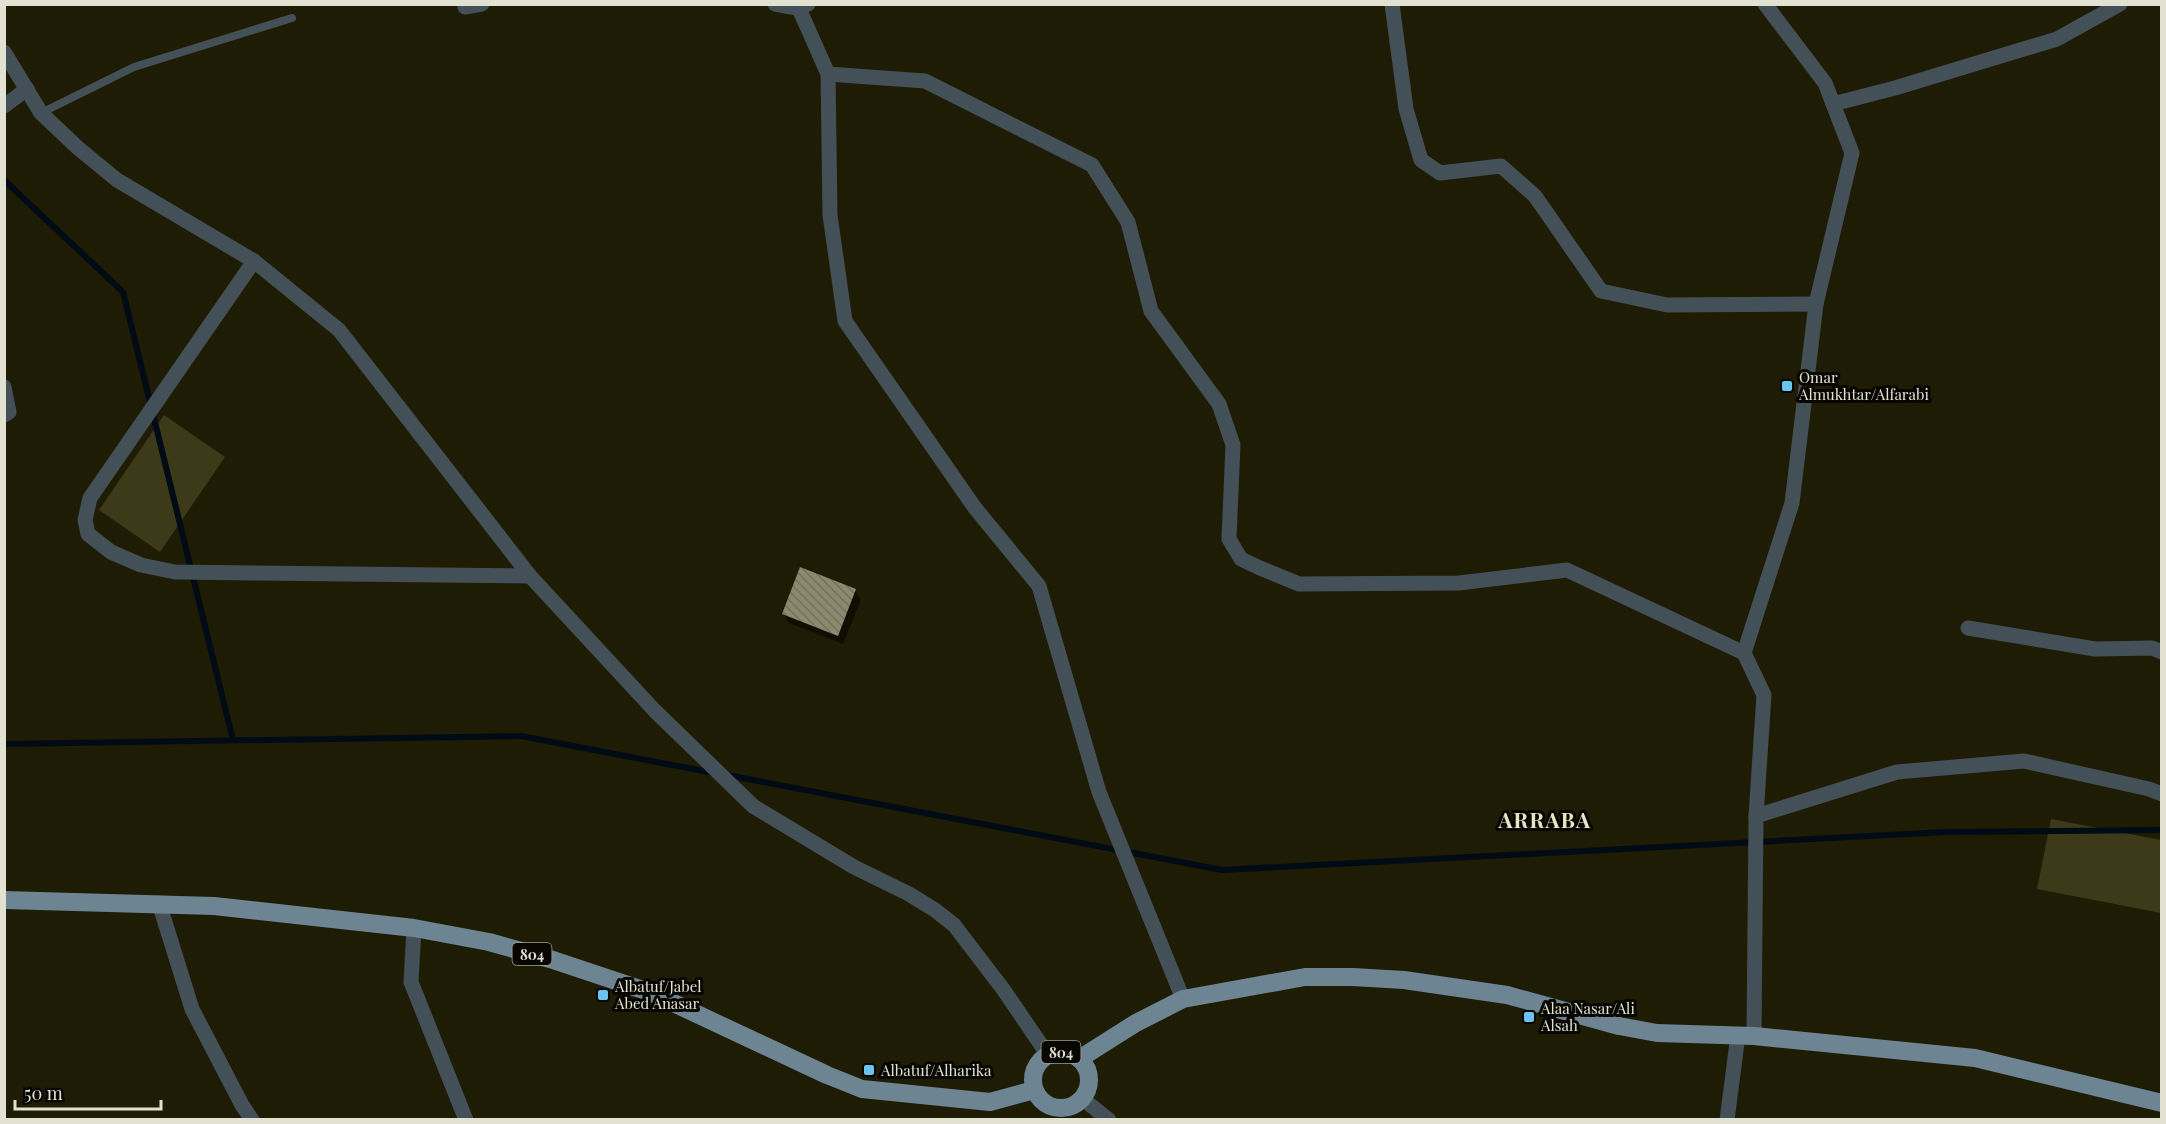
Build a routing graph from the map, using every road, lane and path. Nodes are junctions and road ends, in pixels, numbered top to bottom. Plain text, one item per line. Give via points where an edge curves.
1 (465, 4) edge
2 (482, 4) edge
3 (775, 4) edge
4 (1392, 4) edge
5 (1765, 4) edge
6 (2120, 4) edge
7 (800, 6) edge
8 (292, 18) dead end
9 (4, 52) edge
10 (828, 74) junction
11 (27, 89) junction
12 (1833, 104) junction
13 (4, 106) edge
14 (41, 113) junction
15 (254, 261) junction
16 (1816, 304) junction
17 (4, 387) edge
18 (4, 415) edge
19 (530, 576) junction
20 (1968, 628) dead end
21 (2162, 652) edge
22 (1744, 653) junction
23 (2162, 794) edge
24 (1756, 816) junction
25 (4, 900) edge
26 (159, 903) junction
27 (414, 928) junction
28 (1183, 999) junction
29 (1746, 1035) junction
30 (1048, 1055) junction
31 (1079, 1059) junction
32 (1034, 1090) junction
33 (1083, 1099) junction
34 (2162, 1103) edge
35 (252, 1119) edge
36 (466, 1119) edge
37 (1109, 1119) edge
38 (1727, 1119) edge

1 - 2 street
3 - 7 street
4 - 16 street via 1406,109 1421,160 1440,173 1501,166 1535,196 1601,291 1667,305
5 - 12 street via 1825,82
6 - 12 street via 2057,39
7 - 10 street
8 - 14 lane via 134,67
9 - 11 street
10 - 22 street via 925,81 1092,165 1128,222 1151,311 1219,404 1233,445 1228,539 1241,559 1299,584 1460,583 1567,570
10 - 28 street via 830,215 845,321 975,508 1039,586 1099,792
11 - 13 street
11 - 14 street
12 - 16 street via 1852,153
14 - 15 street via 117,180
15 - 19 street via 339,330
15 - 19 street via 90,498 85,520 88,534 111,552 141,565 175,572
16 - 22 street via 1792,503
17 - 18 street via 9,412
19 - 30 street via 655,711 753,806 854,867 909,894 954,925
20 - 21 street via 2095,650 2152,648
22 - 24 street via 1764,695
23 - 24 street via 2024,761 1897,772
24 - 29 street
25 - 26 main road, 804
26 - 27 main road, 804
26 - 35 street via 192,1009
27 - 32 main road, 804 via 489,942 652,993 862,1089 990,1102
27 - 36 street via 411,982
28 - 29 main road, 804 via 1305,977 1404,980 1507,995 1657,1033
28 - 31 main road, 804
29 - 34 main road, 804 via 1975,1058
29 - 38 street
30 - 31 main road, 804 via 1064,1052
30 - 32 main road, 804 via 1033,1074
31 - 33 main road, 804 via 1089,1082
32 - 33 main road via 1052,1107 1068,1108
33 - 37 street

